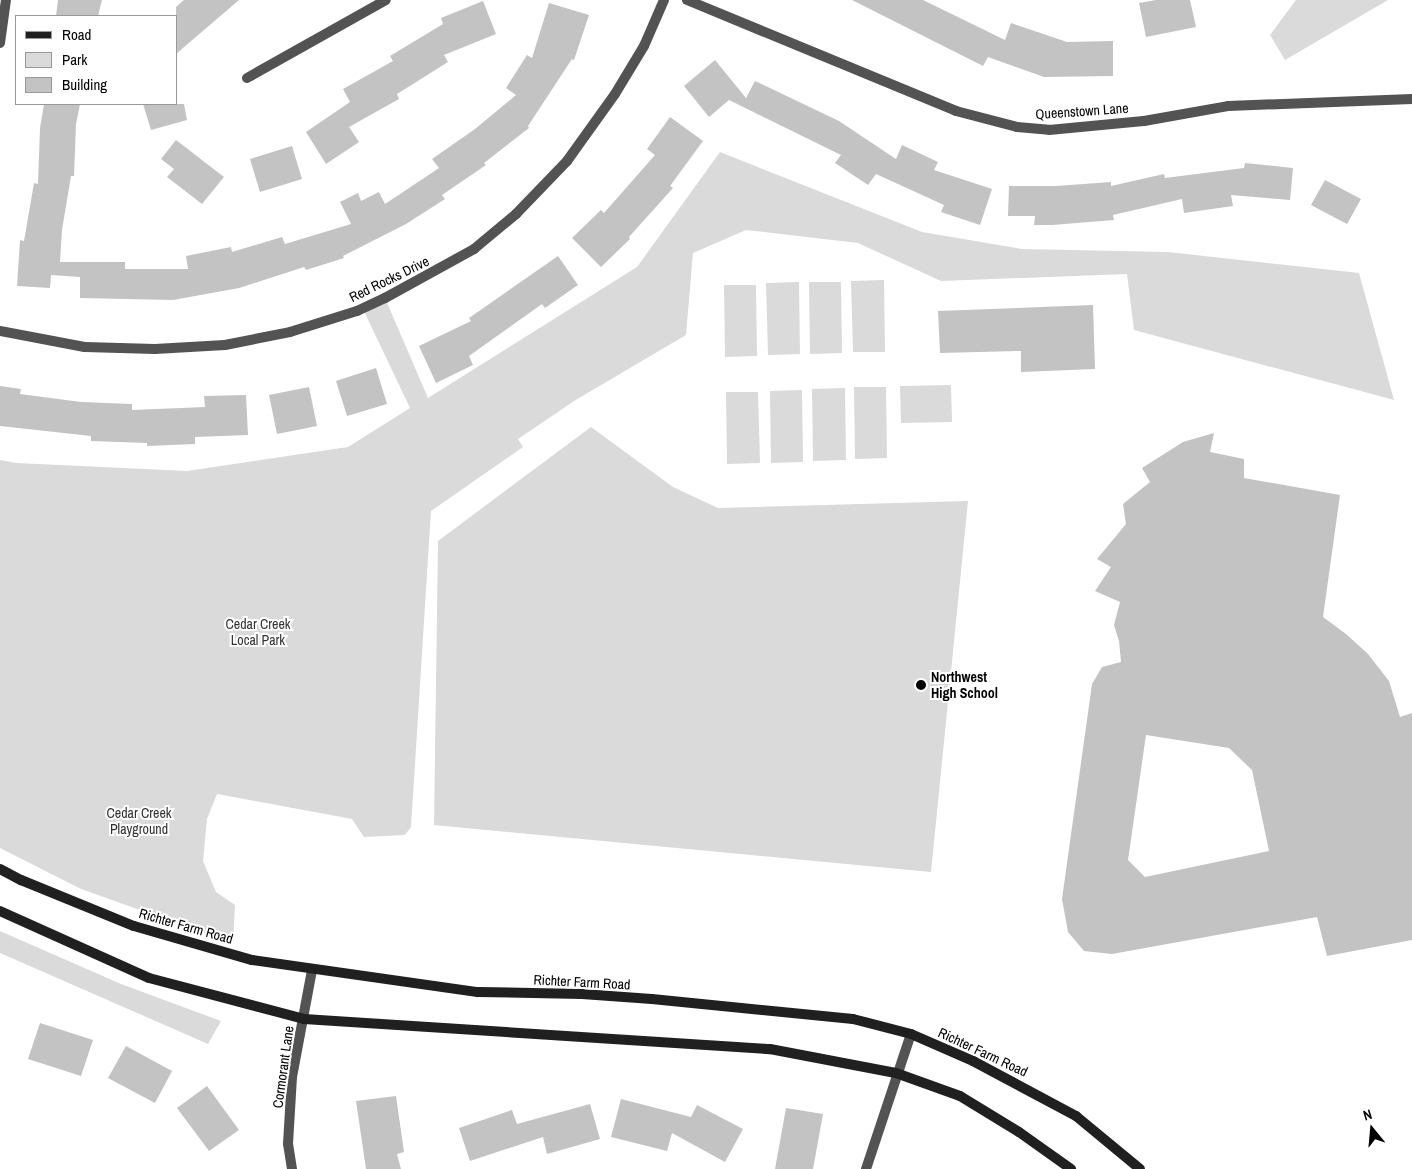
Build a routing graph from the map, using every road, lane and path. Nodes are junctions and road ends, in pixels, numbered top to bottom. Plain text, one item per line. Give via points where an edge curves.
1 (6, 0) edge
2 (386, 0) edge
3 (664, 0) edge
4 (687, 0) edge
5 (0, 44) edge
6 (248, 78) dead end
7 (1412, 99) edge
8 (0, 331) edge
9 (0, 870) edge
10 (0, 911) edge
11 (312, 970) junction
12 (304, 1019) junction
13 (911, 1034) junction
14 (896, 1073) junction
15 (292, 1169) edge
16 (866, 1169) edge
17 (1071, 1169) edge
18 (1140, 1169) edge

1 - 5 street
2 - 6 street
3 - 8 street, Red Rocks Drive via 639,54 615,94 567,161 516,214 474,250 358,311 290,332 225,345 155,349 85,347
4 - 7 street, Queenstown Lane via 956,111 1018,127 1049,130 1144,120 1228,106
9 - 11 main road, Richter Farm Road via 134,926 252,960
10 - 12 main road via 149,978
11 - 12 street, Cormorant Lane
11 - 13 main road, Richter Farm Road via 478,992 582,994 853,1019
12 - 14 main road via 770,1049
12 - 15 street, Cormorant Lane via 292,1077 288,1144
13 - 14 street
13 - 18 main road, Richter Farm Road via 981,1065 1076,1116
14 - 16 street
14 - 17 main road via 960,1096

